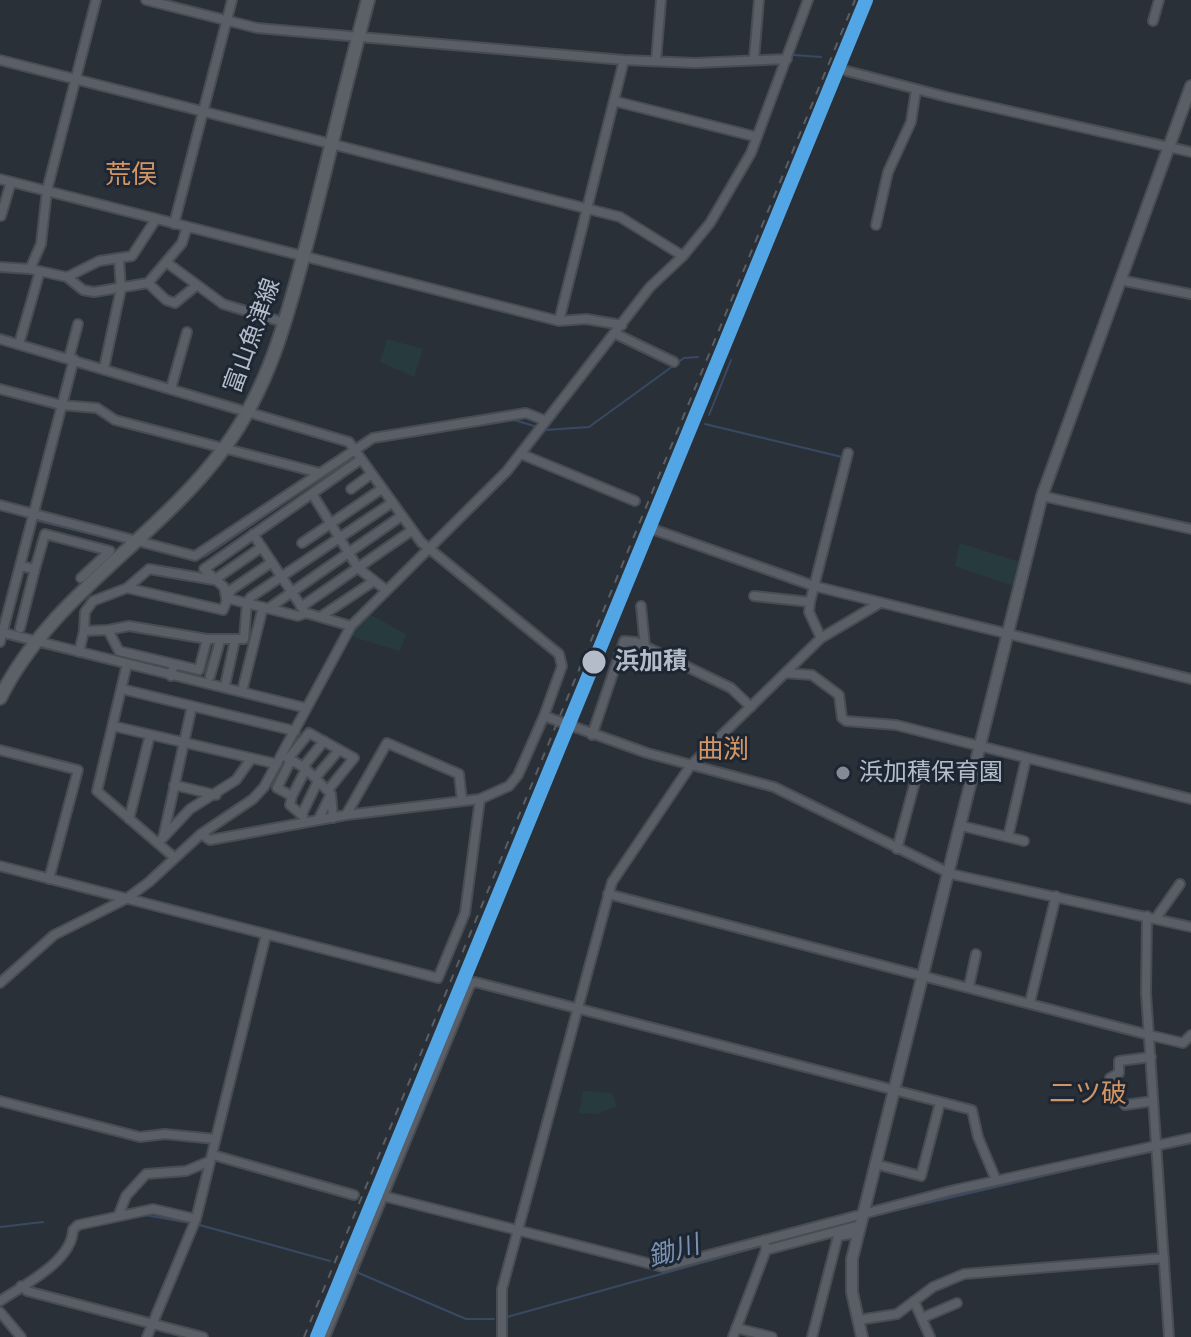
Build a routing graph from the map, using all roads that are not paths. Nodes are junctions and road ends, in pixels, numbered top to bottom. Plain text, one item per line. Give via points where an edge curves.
1 (96, 0) edge
2 (146, 0) edge
3 (232, 0) edge
4 (368, 0) edge
5 (661, 0) edge
6 (759, 0) edge
7 (1159, 0) edge
8 (804, 1) edge
9 (226, 21) junction
10 (1153, 21) dead end
11 (358, 36) junction
12 (754, 59) junction
13 (787, 59) junction
14 (0, 60) edge
15 (624, 60) junction
16 (656, 61) junction
17 (847, 71) dead end
18 (76, 79) junction
19 (1191, 86) edge
20 (916, 90) junction
21 (614, 101) junction
22 (204, 112) junction
23 (757, 137) junction
24 (332, 144) junction
25 (1169, 147) junction
26 (1191, 152) edge
27 (0, 179) edge
28 (11, 182) junction
29 (47, 190) junction
30 (587, 211) junction
31 (1, 216) edge
32 (156, 219) junction
33 (174, 224) junction
34 (876, 225) dead end
35 (187, 227) junction
36 (303, 255) junction
37 (683, 256) junction
38 (119, 259) junction
39 (166, 262) junction
40 (0, 267) edge
41 (35, 270) junction
42 (67, 277) junction
43 (1120, 280) junction
44 (148, 283) junction
45 (197, 285) junction
46 (121, 289) junction
47 (1191, 294) edge
48 (559, 321) junction
49 (286, 323) junction
50 (78, 324) dead end
51 (622, 325) junction
52 (187, 332) dead end
53 (616, 334) junction
54 (0, 339) edge
55 (19, 344) junction
56 (71, 358) junction
57 (674, 362) dead end
58 (104, 368) junction
59 (171, 388) junction
60 (0, 389) edge
61 (61, 405) junction
62 (249, 412) junction
63 (544, 420) junction
64 (225, 448) junction
65 (354, 449) junction
66 (848, 453) dead end
67 (521, 454) junction
68 (360, 460) junction
69 (320, 473) junction
70 (370, 475) junction
71 (351, 489) dead end
72 (380, 490) junction
73 (313, 495) junction
74 (1042, 496) junction
75 (635, 501) dead end
76 (390, 504) junction
77 (0, 505) edge
78 (34, 514) junction
79 (400, 517) junction
80 (331, 523) junction
81 (1191, 529) edge
82 (655, 530) dead end
83 (411, 531) junction
84 (253, 534) junction
85 (340, 538) junction
86 (138, 540) junction
87 (302, 543) dead end
88 (262, 547) junction
89 (429, 550) junction
90 (349, 553) junction
91 (115, 554) junction
92 (272, 562) junction
93 (20, 566) junction
94 (358, 568) junction
95 (35, 569) junction
96 (281, 576) junction
97 (81, 578) dead end
98 (214, 580) junction
99 (374, 581) junction
100 (814, 586) junction
101 (127, 588) junction
102 (386, 590) junction
103 (292, 591) junction
104 (754, 596) dead end
105 (226, 598) junction
106 (247, 602) junction
107 (810, 602) junction
108 (880, 603) junction
109 (641, 606) dead end
110 (266, 607) junction
111 (304, 610) junction
112 (320, 617) junction
113 (351, 626) junction
114 (20, 628) dead end
115 (108, 630) junction
116 (84, 631) junction
117 (1007, 633) junction
118 (1, 636) edge
119 (821, 638) junction
120 (207, 639) junction
121 (235, 640) junction
122 (220, 641) junction
123 (36, 642) junction
124 (645, 646) junction
125 (79, 652) junction
126 (127, 664) junction
127 (174, 664) junction
128 (785, 673) junction
129 (171, 676) junction
130 (210, 676) dead end
131 (1191, 679) edge
132 (226, 681) dead end
133 (243, 687) dead end
134 (122, 689) junction
135 (0, 698) edge
136 (192, 706) junction
137 (751, 707) junction
138 (306, 708) junction
139 (544, 716) junction
140 (113, 726) junction
141 (295, 731) junction
142 (150, 735) junction
143 (592, 735) junction
144 (324, 741) junction
145 (184, 743) junction
146 (980, 748) junction
147 (0, 750) edge
148 (339, 750) junction
149 (287, 758) junction
150 (251, 759) junction
151 (1026, 759) junction
152 (277, 764) junction
153 (691, 765) junction
154 (305, 768) junction
155 (916, 778) dead end
156 (317, 779) junction
157 (174, 785) junction
158 (330, 792) junction
159 (216, 795) junction
160 (292, 796) junction
161 (480, 799) junction
162 (1191, 799) edge
163 (462, 801) junction
164 (303, 812) junction
165 (346, 815) junction
166 (333, 818) junction
167 (129, 819) junction
168 (318, 820) junction
169 (304, 823) junction
170 (962, 826) junction
171 (201, 834) junction
172 (1008, 837) junction
173 (160, 840) junction
174 (1024, 841) dead end
175 (897, 849) junction
176 (175, 858) junction
177 (0, 866) edge
178 (951, 874) junction
179 (49, 879) junction
180 (1180, 884) dead end
181 (608, 894) junction
182 (1056, 896) junction
183 (126, 899) junction
184 (1152, 917) junction
185 (1191, 927) edge
186 (266, 935) junction
187 (976, 954) dead end
188 (924, 974) junction
189 (0, 983) edge
190 (969, 986) junction
191 (1030, 1002) junction
192 (576, 1009) junction
193 (1149, 1035) junction
194 (1191, 1035) edge
195 (1151, 1057) junction
196 (1110, 1078) dead end
197 (893, 1092) junction
198 (0, 1101) edge
199 (1153, 1101) junction
200 (940, 1103) junction
201 (1125, 1105) dead end
202 (1191, 1138) edge
203 (215, 1139) junction
204 (1156, 1148) junction
205 (211, 1158) junction
206 (875, 1164) junction
207 (996, 1180) junction
208 (354, 1195) dead end
209 (383, 1196) junction
210 (119, 1214) junction
211 (194, 1222) junction
212 (860, 1224) junction
213 (518, 1230) junction
214 (765, 1245) junction
215 (1164, 1258) junction
216 (21, 1286) junction
217 (0, 1301) edge
218 (914, 1301) junction
219 (957, 1303) dead end
220 (0, 1312) edge
221 (922, 1318) junction
222 (858, 1320) junction
223 (153, 1324) junction
224 (735, 1332) edge
225 (21, 1337) edge
226 (147, 1337) edge
227 (203, 1337) edge
228 (325, 1337) edge
229 (502, 1337) edge
230 (772, 1337) edge
231 (812, 1337) edge
232 (862, 1337) edge
233 (930, 1337) edge
234 (1169, 1337) edge

1 - 18 street
2 - 9 street
3 - 9 street
4 - 11 main road, 富山魚津線
5 - 16 street
6 - 12 street
7 - 10 street
8 - 13 street
9 - 11 street
9 - 22 street
11 - 15 street
11 - 24 main road, 富山魚津線
12 - 13 street
12 - 16 street
13 - 23 street
14 - 18 street
15 - 16 street
15 - 21 street
17 - 20 street
18 - 22 street
18 - 29 street
19 - 25 street
20 - 25 street
20 - 34 street via 911,122 888,172
21 - 23 street
21 - 30 street
22 - 24 street
22 - 33 street
23 - 37 street via 710,223
24 - 30 street
24 - 36 main road, 富山魚津線
25 - 26 street
25 - 43 street
27 - 28 street
28 - 29 street
28 - 31 street
29 - 32 street
29 - 41 street
30 - 37 street via 620,217
30 - 48 street
32 - 33 street
32 - 38 street via 132,256
33 - 35 street
35 - 36 street
35 - 39 street
36 - 48 street
36 - 49 main road, 富山魚津線
37 - 51 street via 650,287
38 - 42 street via 99,261
38 - 46 street
39 - 44 street
39 - 45 street
40 - 41 street
41 - 42 street
41 - 55 street
42 - 46 street via 83,290
43 - 47 street
43 - 74 street
44 - 45 street via 175,303
44 - 46 street
45 - 49 street via 231,308
46 - 58 street
48 - 51 street
49 - 62 main road, 富山魚津線
50 - 56 street
51 - 53 street
52 - 59 street
53 - 57 street
53 - 63 street
54 - 55 street
55 - 56 street
56 - 58 street
56 - 61 street
58 - 59 street
59 - 62 street
60 - 61 street
61 - 64 street via 97,408 115,420
61 - 78 street
62 - 64 main road, 富山魚津線
62 - 65 street via 333,435
63 - 65 street via 514,414 373,438
63 - 67 street
64 - 69 street
64 - 86 main road, 富山魚津線
65 - 68 street
65 - 69 street
66 - 100 street
67 - 75 street
67 - 89 street
68 - 70 street
68 - 73 street
69 - 86 street via 195,556
70 - 71 street
70 - 72 street
72 - 76 street
72 - 80 street
73 - 80 street
73 - 84 street
74 - 81 street
74 - 117 street
76 - 79 street
76 - 85 street
77 - 78 street
78 - 86 street
78 - 93 street
79 - 83 street
79 - 90 street
80 - 85 street
80 - 87 street
82 - 100 street
83 - 89 street
83 - 94 street
84 - 88 street
84 - 98 street via 204,569
85 - 90 street
85 - 96 street
86 - 91 main road, 富山魚津線
88 - 92 street
88 - 98 street
89 - 102 street
89 - 139 street via 559,654 562,666
90 - 94 street
90 - 103 street
91 - 95 street via 45,534
91 - 97 street
91 - 123 main road, 富山魚津線
92 - 96 street
92 - 105 street
93 - 95 street
93 - 118 street
94 - 99 street
94 - 111 street
95 - 114 street
96 - 103 street
96 - 106 street
98 - 101 street via 149,569
98 - 105 street via 224,587
99 - 102 street
99 - 112 street
100 - 107 street
100 - 108 street
101 - 105 street via 223,610
101 - 116 street via 93,601 85,612
102 - 113 street
103 - 110 street
103 - 111 street
104 - 107 street
105 - 106 street
106 - 110 street
106 - 121 street via 244,639
107 - 119 street
108 - 117 street
108 - 119 street
109 - 124 street
110 - 111 street via 298,616
110 - 133 street
111 - 112 street
112 - 113 street
113 - 138 street
115 - 116 street
115 - 120 street via 129,626
115 - 127 street via 119,651
116 - 125 street
117 - 131 street
117 - 146 street
118 - 123 street
119 - 128 street
120 - 122 street
120 - 127 street via 199,670
121 - 122 street
121 - 132 street
122 - 130 street
123 - 125 street
123 - 135 main road, 富山魚津線
124 - 137 street via 731,688
124 - 143 street via 621,645
125 - 126 street
126 - 129 street
126 - 134 street
127 - 129 street
128 - 137 street
128 - 146 street via 812,675 839,695 846,721 896,725
129 - 138 street
134 - 136 street
134 - 140 street
136 - 141 street
136 - 145 street
137 - 153 street
138 - 141 street
139 - 143 street
139 - 161 street via 518,775 509,786
140 - 142 street
140 - 167 street via 97,791
141 - 149 street
142 - 145 street
142 - 167 street
143 - 153 street
144 - 148 street
144 - 149 street via 309,733
144 - 154 street
145 - 150 street
145 - 157 street
146 - 151 street
146 - 170 street
147 - 179 street via 78,770
148 - 156 street
148 - 158 street via 354,758
149 - 152 street
149 - 154 street
149 - 160 street via 277,788
150 - 152 street
150 - 159 street
151 - 162 street
151 - 172 street
152 - 171 street via 253,799
153 - 175 street via 774,787
153 - 181 street
154 - 156 street
154 - 160 street
155 - 175 street
156 - 158 street
156 - 164 street
157 - 159 street
157 - 173 street
158 - 166 street
158 - 168 street
159 - 173 street via 190,809
160 - 164 street via 290,805
161 - 163 street
161 - 186 street via 465,913 438,978
163 - 165 street
163 - 165 street via 459,774 387,743
164 - 169 street
165 - 166 street
166 - 168 street
167 - 173 street
168 - 169 street
169 - 171 street via 210,840
170 - 172 street
170 - 178 street
171 - 176 street
172 - 174 street
173 - 176 street
175 - 178 street
176 - 183 street
177 - 179 street
178 - 182 street
178 - 188 street
179 - 183 street
180 - 184 street
181 - 188 street
181 - 192 street
182 - 184 street
182 - 191 street
183 - 186 street
183 - 189 street via 74,921
184 - 185 street
184 - 193 street via 1146,993
186 - 203 street
187 - 190 street
188 - 190 street
188 - 197 street
190 - 191 street
191 - 193 street
192 - 197 street
192 - 209 street via 475,982 470,985
192 - 213 street
193 - 194 street via 1183,1043
193 - 195 street
195 - 196 street via 1119,1061 1119,1073
195 - 199 street
197 - 200 street
197 - 206 street
198 - 203 street via 140,1137
199 - 201 street
199 - 204 street
200 - 206 street via 921,1176
200 - 207 street via 972,1110
202 - 204 street
203 - 205 street
204 - 207 street
204 - 215 street
205 - 208 street
205 - 210 street via 186,1171 146,1174 126,1196
205 - 211 street
206 - 212 street
207 - 212 street
209 - 213 street
209 - 228 street
210 - 211 street via 153,1209
210 - 216 street via 78,1225 64,1255
211 - 223 street
212 - 214 street
212 - 222 street via 852,1259
212 - 231 street via 838,1236
213 - 214 street via 663,1267
213 - 229 street via 502,1289
214 - 224 street
215 - 218 street via 964,1274
215 - 234 street
216 - 217 street
216 - 223 street
218 - 221 street
218 - 222 street via 897,1314
219 - 221 street
220 - 225 street
221 - 233 street
222 - 232 street
223 - 226 street
223 - 227 street
224 - 230 street

